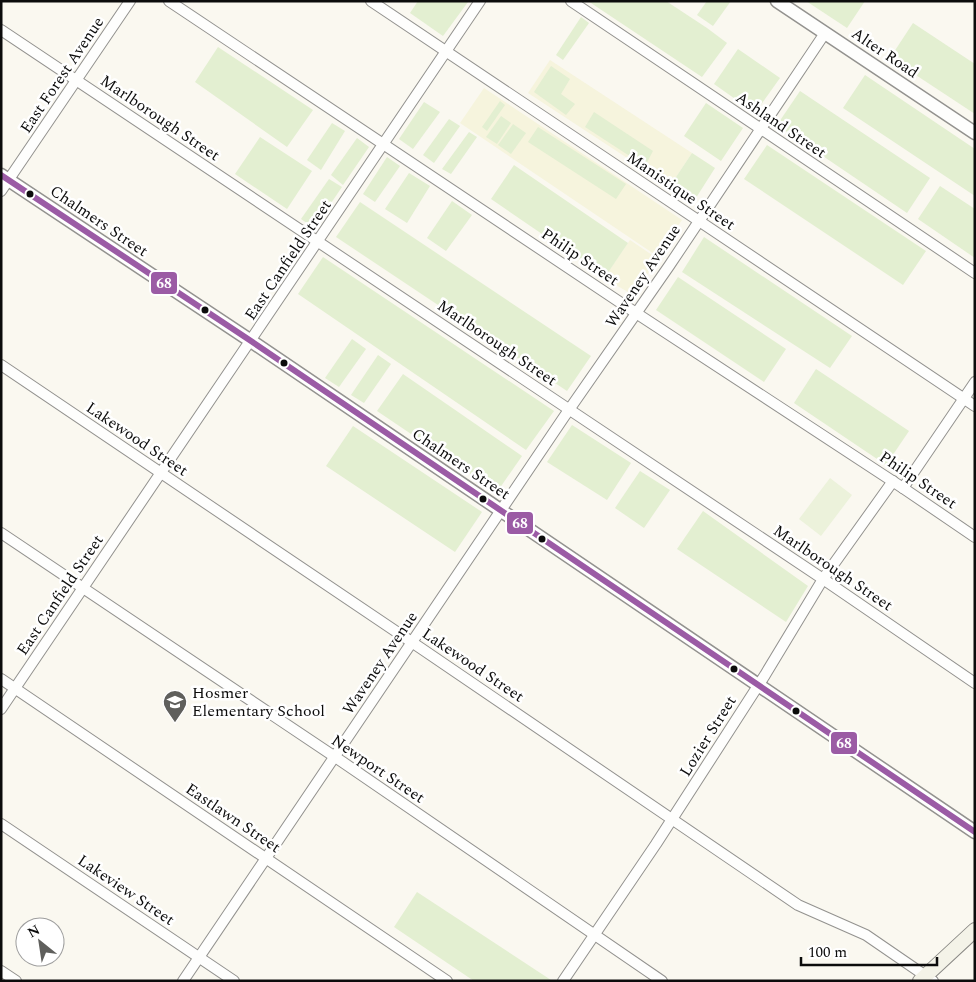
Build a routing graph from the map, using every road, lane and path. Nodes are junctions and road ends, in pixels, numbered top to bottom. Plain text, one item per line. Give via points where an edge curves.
1 (130, 1) edge
2 (169, 1) edge
3 (371, 1) edge
4 (480, 1) edge
5 (571, 1) edge
6 (784, 3) edge
7 (1, 30) edge
8 (825, 33) junction
9 (446, 52) junction
10 (76, 81) junction
11 (760, 130) junction
12 (975, 133) edge
13 (384, 144) junction
14 (5, 178) edge
15 (1, 191) edge
16 (699, 221) junction
17 (318, 242) junction
18 (975, 273) edge
19 (636, 313) junction
20 (251, 341) junction
21 (1, 365) edge
22 (975, 382) edge
23 (964, 398) junction
24 (975, 406) edge
25 (569, 410) junction
26 (162, 473) junction
27 (893, 482) junction
28 (903, 488) junction
29 (501, 510) junction
30 (1, 533) edge
31 (975, 537) edge
32 (823, 579) junction
33 (83, 589) junction
34 (412, 642) junction
35 (1, 679) edge
36 (975, 683) edge
37 (758, 686) junction
38 (15, 688) junction
39 (1, 709) edge
40 (335, 757) junction
41 (672, 820) junction
42 (1, 824) edge
43 (975, 832) edge
44 (266, 858) junction
45 (975, 930) edge
46 (594, 935) junction
47 (199, 957) junction
48 (1, 971) edge
49 (926, 979) edge
50 (16, 981) edge
51 (183, 981) edge
52 (234, 981) edge
53 (447, 981) edge
54 (563, 981) edge
55 (662, 981) edge

1 - 10 street, East Forest Avenue
2 - 13 street, Philip Street
3 - 9 street, Manistique Street
4 - 9 street, East Canfield Street
5 - 11 street, Ashland Street
6 - 8 street, Alter Road
7 - 10 street, Marlborough Street
8 - 11 street, Waveney Avenue
8 - 12 street, Alter Road
9 - 13 street, East Canfield Street
9 - 16 street, Manistique Street
10 - 14 street, East Forest Avenue
10 - 17 street, Marlborough Street
11 - 16 street, Waveney Avenue
11 - 18 street, Ashland Street
13 - 17 street, East Canfield Street
13 - 19 street, Philip Street
14 - 15 street, East Forest Avenue
14 - 20 street, Chalmers Street
16 - 19 street, Waveney Avenue
16 - 23 street, Manistique Street
17 - 20 street, East Canfield Street
17 - 25 street, Marlborough Street
19 - 25 street, Waveney Avenue
19 - 27 street, Philip Street
20 - 26 street, East Canfield Street
20 - 29 street, Chalmers Street
21 - 26 street, Lakewood Street
22 - 23 street
23 - 24 street, Manistique Street
23 - 28 street
25 - 29 street, Waveney Avenue
25 - 32 street, Marlborough Street
26 - 33 street, East Canfield Street
26 - 34 street, Lakewood Street
27 - 28 street, Philip Street
27 - 32 street, Lozier Street
28 - 31 street, Philip Street
29 - 34 street, Waveney Avenue
29 - 37 street, Chalmers Street
30 - 33 street, Newport Street
32 - 36 street, Marlborough Street
32 - 37 street, Lozier Street
33 - 38 street, East Canfield Street
33 - 40 street, Newport Street
34 - 40 street, Waveney Avenue
34 - 41 street, Lakewood Street
35 - 38 street, Eastlawn Street
37 - 41 street, Lozier Street
37 - 43 street, Chalmers Street
38 - 39 street, East Canfield Street
38 - 44 street, Eastlawn Street
40 - 44 street, Waveney Avenue
40 - 46 street, Newport Street
41 - 46 street, Lozier Street
41 - 49 street, Lakewood Street via 798,905 866,935
42 - 47 street, Lakeview Street
44 - 47 street, Waveney Avenue
44 - 53 street, Eastlawn Street
45 - 49 main road
46 - 54 street, Lozier Street
46 - 55 street, Newport Street
47 - 51 street, Waveney Avenue
47 - 52 street, Lakeview Street
48 - 50 street

